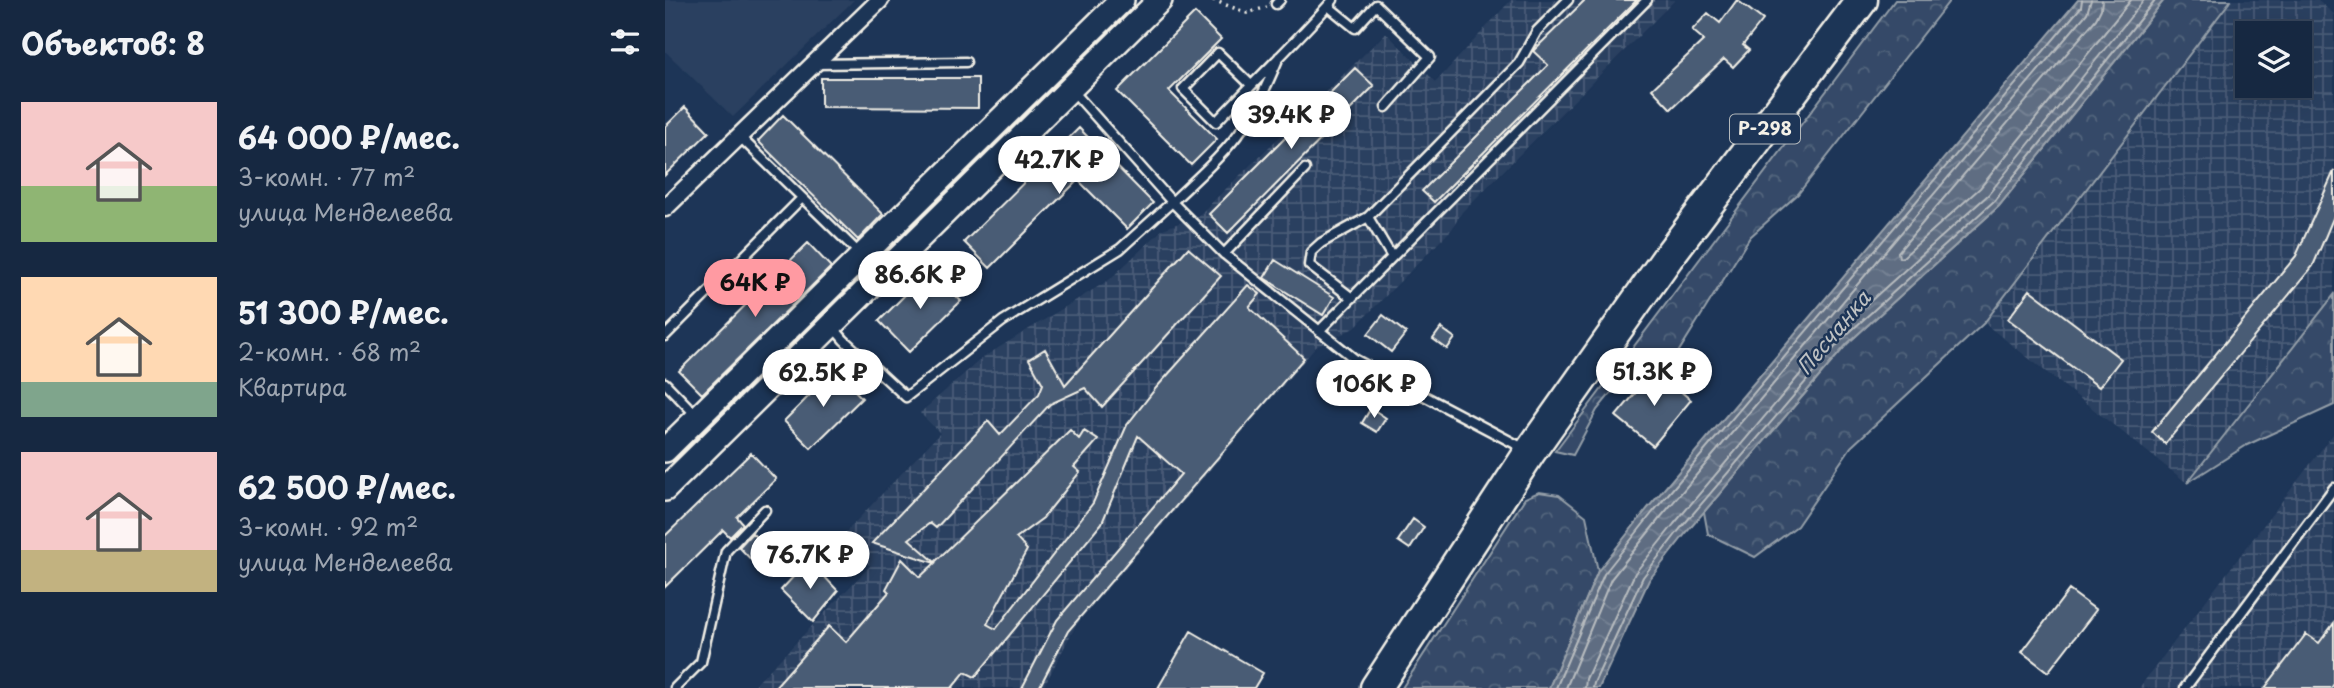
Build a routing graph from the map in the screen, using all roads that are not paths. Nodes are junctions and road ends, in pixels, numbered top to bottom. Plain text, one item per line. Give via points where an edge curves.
1 (880, 0) edge
2 (1122, 0) edge
3 (1160, 0) edge
4 (1568, 0) edge
5 (1647, 0) edge
6 (1862, 0) edge
7 (1331, 3) edge
8 (1279, 57) junction
9 (966, 62) dead end
10 (814, 64) junction
11 (1251, 85) junction
12 (1070, 88) junction
13 (1386, 107) dead end
14 (738, 136) junction
15 (1305, 169) dead end
16 (802, 198) junction
17 (1173, 202) junction
18 (665, 208) edge
19 (1368, 217) junction
20 (1224, 254) junction
21 (862, 256) junction
22 (1392, 257) junction
23 (1352, 298) junction
24 (831, 325) junction
25 (1319, 331) junction
26 (665, 335) edge
27 (665, 383) edge
28 (698, 418) junction
29 (665, 450) edge
30 (1530, 452) junction
31 (2334, 488) edge
32 (665, 489) edge
33 (765, 510) dead end
34 (675, 688) edge
35 (1376, 688) edge
36 (2185, 688) edge

1 - 10 street
2 - 21 street
3 - 12 street
4 - 19 lane via 1537,31 1519,63
5 - 22 lane
6 - 30 highway, Р-298 via 1668,257
7 - 8 lane
7 - 13 lane via 1355,28 1377,5 1430,57
8 - 11 lane
8 - 17 lane via 1245,125
9 - 10 lane
10 - 14 street
11 - 11 lane via 1216,121 1183,89 1218,53
12 - 17 lane
12 - 24 street
14 - 16 lane
14 - 18 street
15 - 20 lane
16 - 21 lane
16 - 26 lane
17 - 20 lane
17 - 24 lane via 1120,250 1003,321 906,397
19 - 22 lane
19 - 23 lane via 1311,252 1309,265
20 - 25 lane
21 - 28 street
22 - 23 lane
23 - 25 lane
24 - 32 street
25 - 30 lane via 1356,360
27 - 28 lane
28 - 29 street
30 - 35 highway, Р-298
31 - 36 lane
33 - 34 lane via 726,551 701,662

